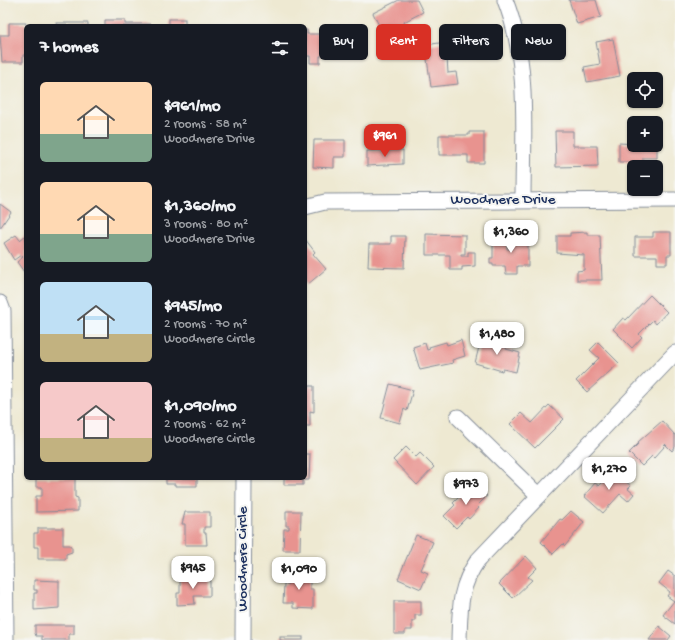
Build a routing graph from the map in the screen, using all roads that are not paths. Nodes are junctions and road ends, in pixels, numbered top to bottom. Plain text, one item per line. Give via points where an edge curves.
1 (505, 0) edge
2 (523, 200) junction
3 (675, 200) edge
4 (307, 207) edge
5 (0, 303) edge
6 (675, 353) edge
7 (458, 417) dead end
8 (244, 480) edge
9 (538, 496) junction
10 (3, 621) edge
11 (6, 640) edge
12 (243, 640) edge
13 (459, 640) edge

1 - 2 street via 514,28 521,65
2 - 3 street, Woodmere Drive
2 - 4 street, Woodmere Drive via 331,202
5 - 10 street via 3,311
6 - 9 street
7 - 9 street
8 - 12 street, Woodmere Circle
9 - 13 street via 478,560 465,580 460,603
10 - 11 street

